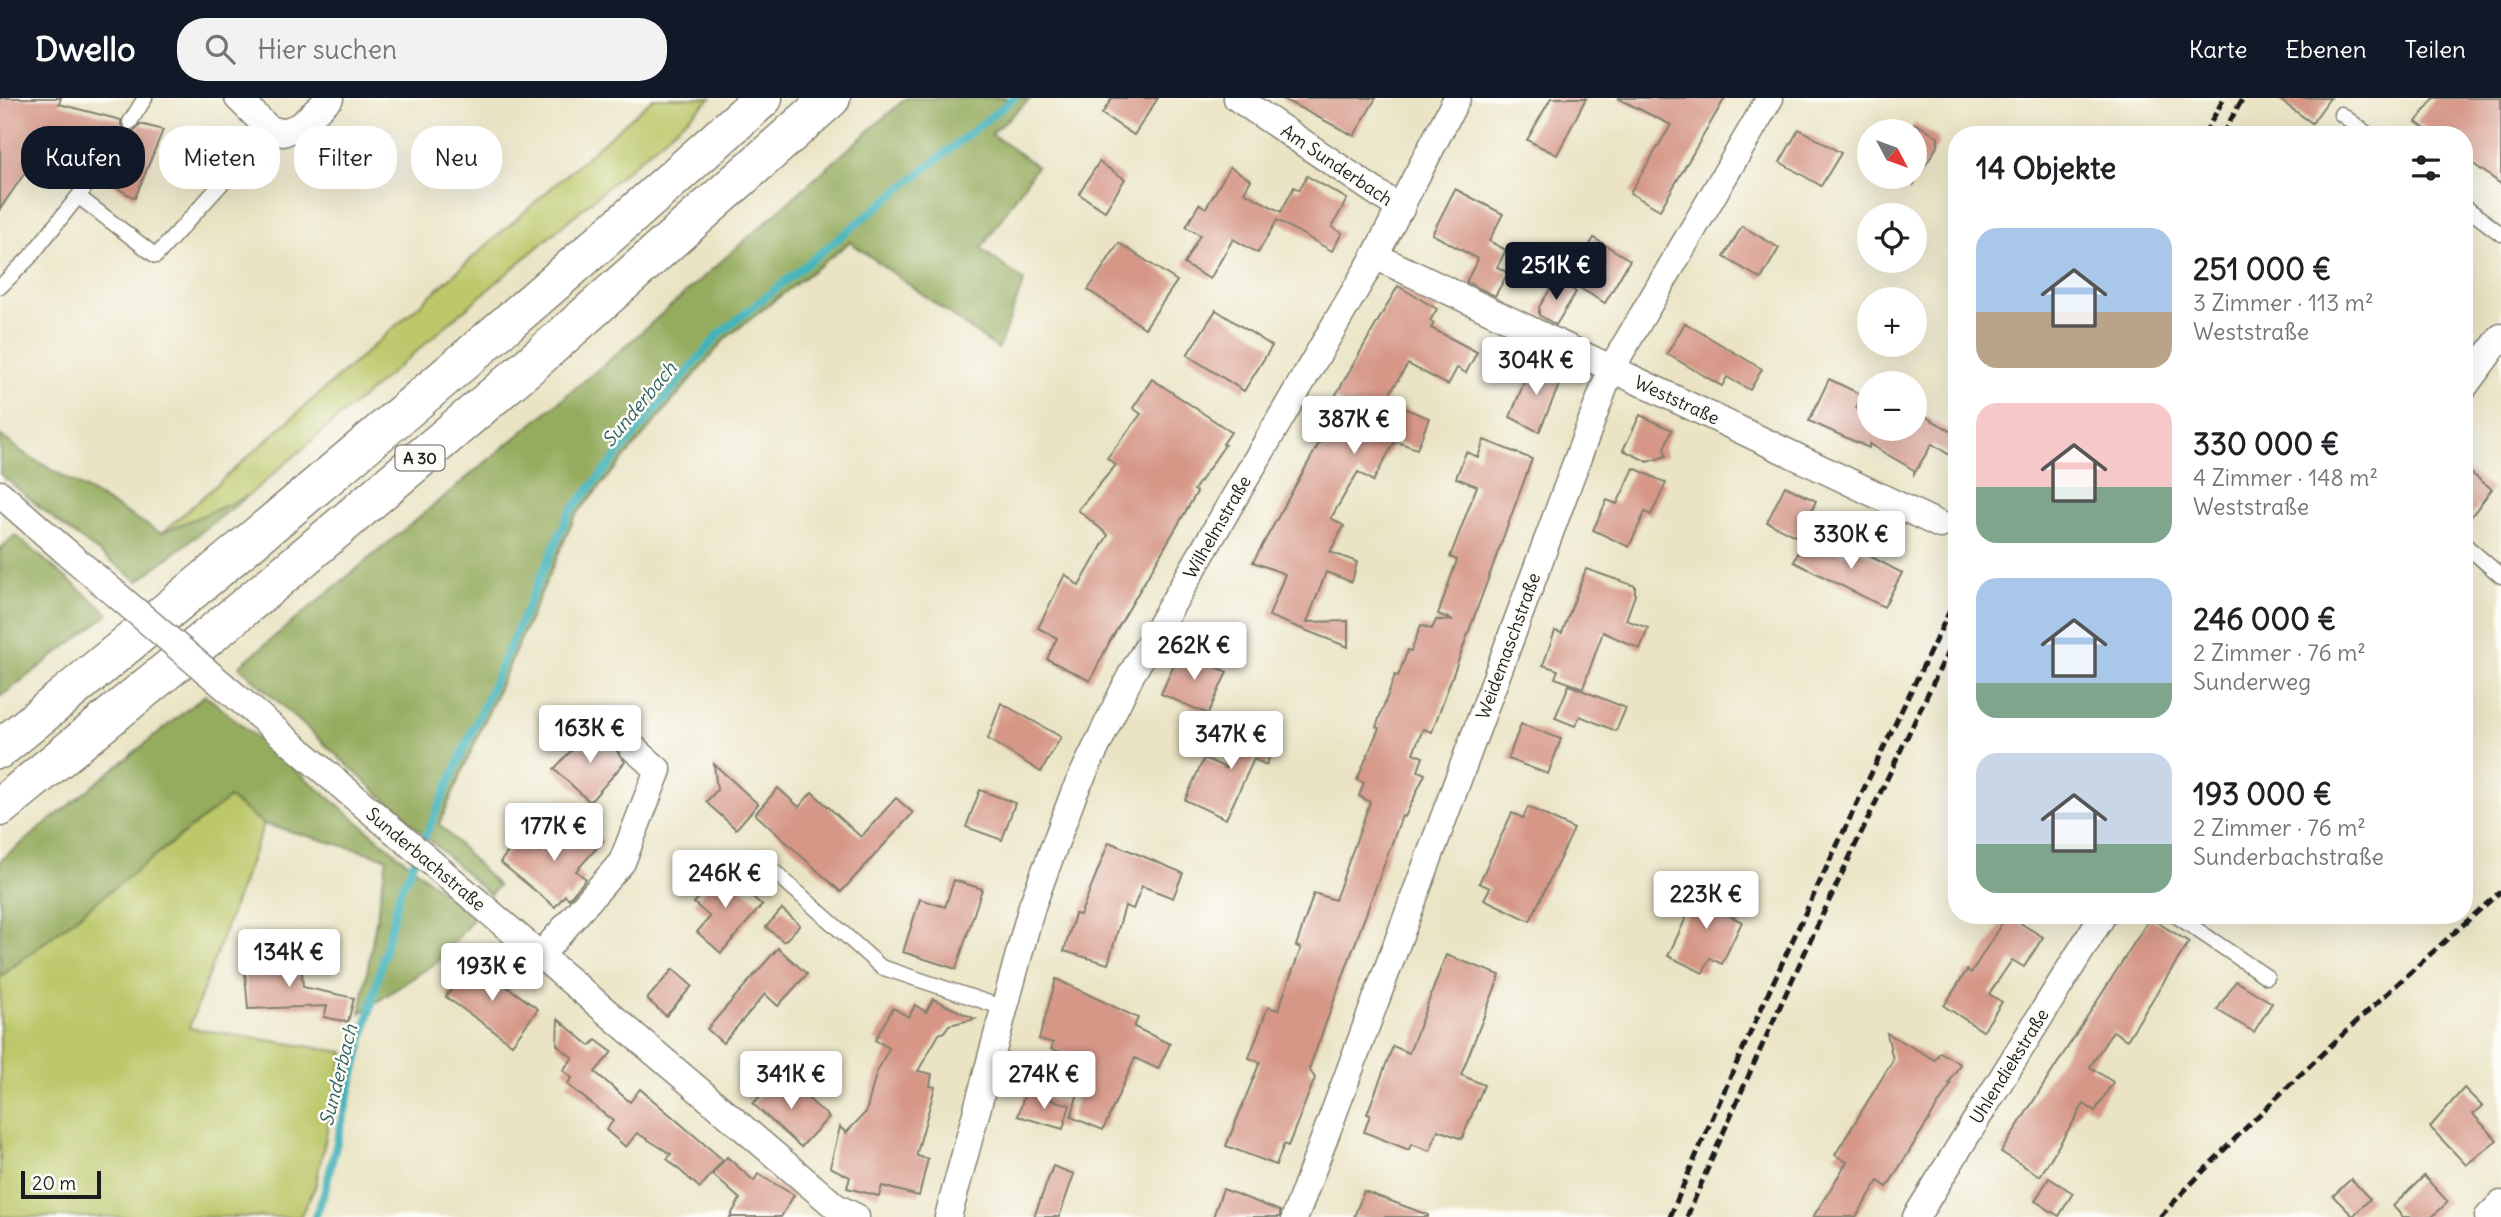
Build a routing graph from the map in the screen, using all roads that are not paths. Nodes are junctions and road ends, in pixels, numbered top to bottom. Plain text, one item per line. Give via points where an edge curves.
1 (145, 98) edge
2 (238, 98) edge
3 (330, 98) edge
4 (763, 98) edge
5 (831, 98) edge
6 (1237, 98) edge
7 (1457, 98) edge
8 (1770, 98) edge
9 (2341, 114) dead end
10 (130, 122) dead end
11 (266, 126) edge
12 (2357, 126) edge
13 (280, 132) edge
14 (85, 189) edge
15 (215, 189) edge
16 (79, 197) junction
17 (1401, 209) junction
18 (2473, 213) edge
19 (2501, 234) edge
20 (1375, 256) junction
21 (0, 288) edge
22 (2501, 337) edge
23 (1611, 369) junction
24 (2473, 375) edge
25 (0, 494) edge
26 (1940, 525) dead end
27 (2473, 552) edge
28 (2501, 576) edge
29 (631, 747) dead end
30 (0, 749) edge
31 (0, 807) edge
32 (758, 857) dead end
33 (2097, 924) edge
34 (2188, 924) edge
35 (540, 956) junction
36 (2267, 977) dead end
37 (1004, 1008) junction
38 (2501, 1205) edge
39 (840, 1214) edge
40 (948, 1217) edge
41 (1295, 1217) edge
42 (1916, 1217) edge
43 (2488, 1217) edge

1 - 10 lane
2 - 11 street
3 - 13 street via 301,125
4 - 30 highway, A 30 via 463,363
5 - 31 highway, A 30 via 519,374
6 - 17 street, Am Sunderbach
7 - 17 street, Wilhelmstraße
8 - 23 street, Weidemaschstraße
9 - 12 lane
14 - 16 lane
15 - 16 lane via 156,256
16 - 21 lane
17 - 20 street, Wilhelmstraße
18 - 19 lane
20 - 23 street, Weststraße
20 - 37 street, Wilhelmstraße via 1131,676 1074,793 1032,906
22 - 24 street
23 - 26 street, Weststraße
23 - 41 street, Weidemaschstraße
25 - 35 street, Sunderbachstraße, bridge
27 - 28 lane
29 - 35 street via 658,770 622,862
32 - 37 lane via 881,967
33 - 42 street, Uhlendiekstraße
34 - 36 lane
35 - 39 street, Sunderbachstraße
37 - 40 street, Wilhelmstraße
38 - 43 street

